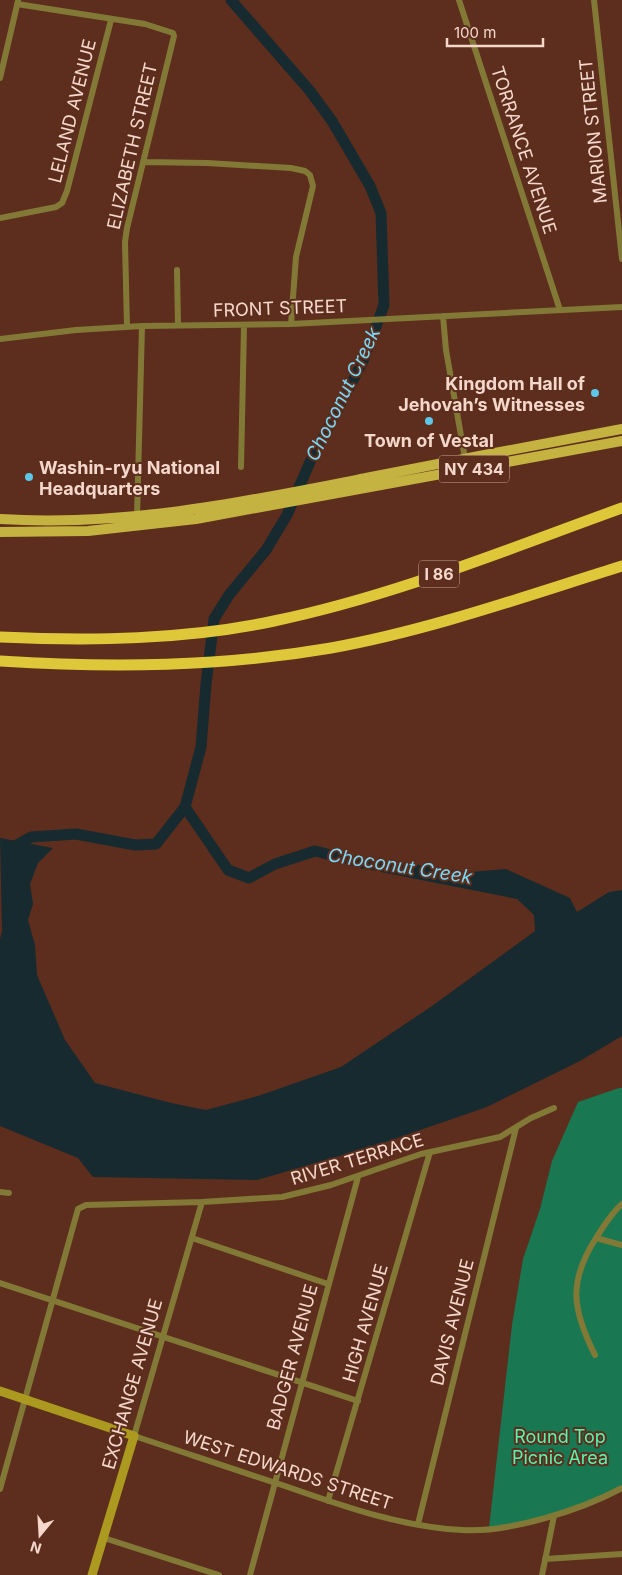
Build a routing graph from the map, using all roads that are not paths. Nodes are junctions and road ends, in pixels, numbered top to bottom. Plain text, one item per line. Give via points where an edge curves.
1 (459, 0) edge
2 (594, 0) edge
3 (18, 2) edge
4 (110, 20) junction
5 (0, 78) edge
6 (143, 162) junction
7 (0, 218) edge
8 (622, 260) edge
9 (177, 270) dead end
10 (622, 307) edge
11 (560, 310) junction
12 (443, 316) junction
13 (291, 324) junction
14 (142, 326) junction
15 (178, 326) junction
16 (244, 326) junction
17 (127, 327) junction
18 (0, 339) edge
19 (622, 429) edge
20 (622, 441) edge
21 (464, 458) junction
22 (241, 467) dead end
23 (467, 470) junction
24 (622, 508) edge
25 (137, 517) junction
26 (0, 519) edge
27 (0, 532) edge
28 (622, 566) edge
29 (0, 637) edge
30 (0, 660) edge
31 (554, 1108) dead end
32 (516, 1128) junction
33 (430, 1152) junction
34 (358, 1177) junction
35 (0, 1192) edge
36 (9, 1193) dead end
37 (202, 1202) junction
38 (622, 1204) edge
39 (192, 1238) junction
40 (596, 1238) junction
41 (622, 1245) edge
42 (0, 1283) edge
43 (328, 1284) junction
44 (52, 1301) junction
45 (163, 1337) junction
46 (595, 1355) dead end
47 (300, 1383) junction
48 (0, 1391) edge
49 (25, 1399) junction
50 (358, 1401) junction
51 (134, 1436) junction
52 (274, 1483) junction
53 (0, 1488) edge
54 (622, 1488) edge
55 (328, 1501) junction
56 (554, 1516) junction
57 (418, 1524) junction
58 (104, 1538) junction
59 (622, 1554) edge
60 (545, 1559) junction
61 (92, 1575) edge
62 (218, 1575) edge
63 (250, 1575) edge
64 (542, 1575) edge

1 - 11 street, TORRANCE AVENUE
2 - 8 street, MARION STREET
3 - 4 street
3 - 5 street
4 - 6 street, ELIZABETH STREET via 145,24 174,36
4 - 7 street, LELAND AVENUE via 68,192 62,203
6 - 13 street via 291,168 310,175 312,191 296,257
6 - 17 street, ELIZABETH STREET via 125,242
9 - 15 street
10 - 11 street, FRONT STREET
11 - 12 street, FRONT STREET
12 - 13 street, FRONT STREET
12 - 21 street
13 - 16 street, FRONT STREET
14 - 15 street, FRONT STREET
14 - 17 street, FRONT STREET
14 - 25 street
15 - 16 street, FRONT STREET
16 - 22 street
17 - 18 street, FRONT STREET
19 - 21 main road, NY 434
20 - 23 main road, NY 434
21 - 23 street
21 - 25 main road, NY 434 via 286,494
23 - 27 main road, NY 434 via 145,526
24 - 29 highway, I 86 via 374,596 273,621 181,634 92,639
25 - 26 main road, NY 434 via 62,521
28 - 30 highway via 441,622 332,648 250,660 138,667
31 - 32 street, RIVER TERRACE
32 - 33 street, RIVER TERRACE via 500,1137
32 - 57 street, DAVIS AVENUE
33 - 34 street, RIVER TERRACE
33 - 50 street, HIGH AVENUE
34 - 37 street, RIVER TERRACE via 282,1197
34 - 43 street, BADGER AVENUE
35 - 36 street
37 - 39 street, EXCHANGE AVENUE
37 - 44 street, RIVER TERRACE via 86,1205 78,1209
38 - 40 street
39 - 43 street
39 - 45 street, EXCHANGE AVENUE
40 - 41 street
40 - 46 street via 581,1265 575,1296 582,1329
42 - 44 street
43 - 47 street, BADGER AVENUE
44 - 45 street
44 - 49 street
45 - 47 street
45 - 51 street, EXCHANGE AVENUE
47 - 50 street
47 - 52 street, BADGER AVENUE
48 - 49 street
49 - 51 street
49 - 53 street
50 - 55 street, HIGH AVENUE
51 - 52 street, WEST EDWARDS STREET
51 - 58 street, EXCHANGE AVENUE
52 - 55 street, WEST EDWARDS STREET
52 - 63 street, BADGER AVENUE
54 - 56 street, WEST EDWARDS STREET via 590,1504
55 - 57 street, WEST EDWARDS STREET via 360,1512
56 - 57 street, WEST EDWARDS STREET via 480,1530
56 - 60 street
58 - 61 street, EXCHANGE AVENUE
58 - 62 street
59 - 60 street
60 - 64 street

